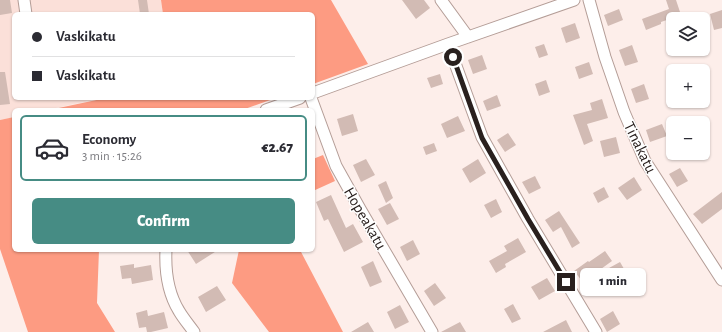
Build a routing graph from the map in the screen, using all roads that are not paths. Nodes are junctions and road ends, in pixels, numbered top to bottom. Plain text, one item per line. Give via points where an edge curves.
1 (24, 0) edge
2 (441, 0) edge
3 (574, 0) edge
4 (589, 0) edge
5 (26, 12) edge
6 (468, 37) junction
7 (448, 44) junction
8 (315, 92) edge
9 (294, 100) edge
10 (272, 108) edge
11 (315, 109) edge
12 (166, 252) edge
13 (722, 280) edge
14 (194, 332) edge
15 (432, 332) edge
16 (596, 332) edge

1 - 5 street
2 - 6 street
3 - 6 street
4 - 13 street, Tinakatu via 624,112 645,161
6 - 7 street
7 - 8 street
7 - 16 street via 482,138
9 - 10 street
11 - 15 street, Hopeakatu via 336,166
12 - 14 street via 172,296

